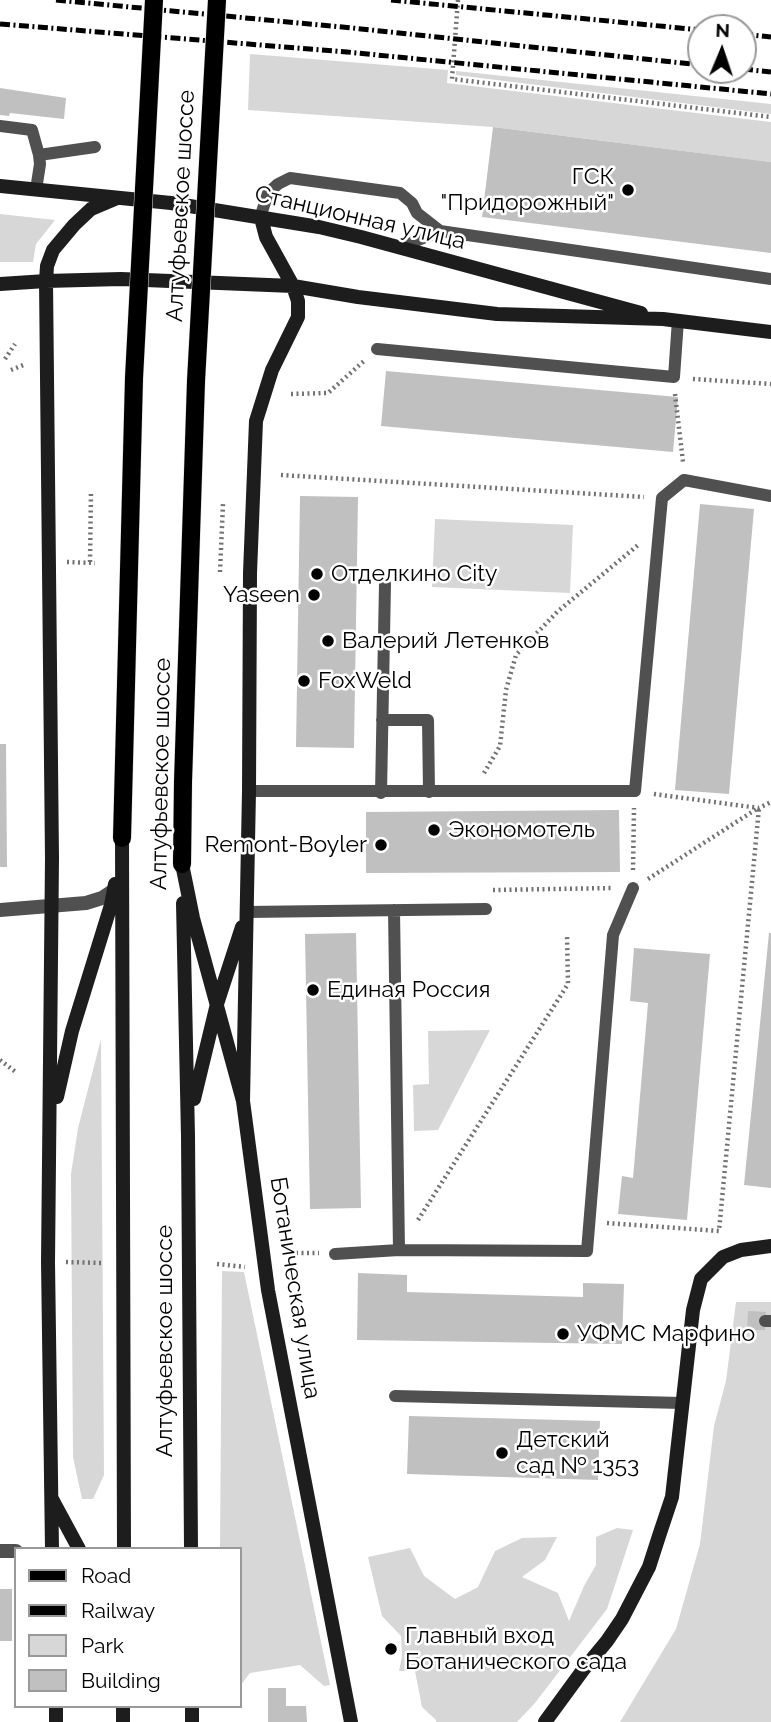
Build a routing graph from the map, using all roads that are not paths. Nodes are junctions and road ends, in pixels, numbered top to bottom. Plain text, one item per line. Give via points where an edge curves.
1 (154, 0) edge
2 (217, 0) edge
3 (0, 126) edge
4 (95, 147) dead end
5 (39, 155) junction
6 (0, 186) edge
7 (36, 190) junction
8 (117, 198) junction
9 (261, 218) junction
10 (440, 231) junction
11 (399, 248) junction
12 (771, 279) edge
13 (46, 281) junction
14 (0, 284) edge
15 (293, 286) junction
16 (663, 318) junction
17 (678, 320) junction
18 (771, 332) edge
19 (377, 349) road end
20 (771, 496) edge
21 (384, 584) dead end
22 (382, 720) junction
23 (248, 792) junction
24 (429, 792) junction
25 (381, 793) junction
26 (122, 838) junction
27 (182, 864) junction
28 (633, 888) road end
29 (114, 890) junction
30 (52, 906) junction
31 (486, 909) road end
32 (0, 910) edge
33 (394, 910) junction
34 (247, 912) junction
35 (216, 1004) junction
36 (243, 1101) junction
37 (188, 1136) junction
38 (49, 1141) junction
39 (771, 1247) edge
40 (399, 1251) junction
41 (335, 1254) dead end
42 (395, 1396) dead end
43 (682, 1403) junction
44 (51, 1498) junction
45 (52, 1547) edge
46 (78, 1547) edge
47 (124, 1547) edge
48 (191, 1547) edge
49 (351, 1722) edge
50 (545, 1722) edge

1 - 26 main road, Алтуфьевское шоссе, bridge via 134,378
2 - 27 main road, Алтуфьевское шоссе, bridge via 196,381
3 - 5 lane via 32,130
4 - 5 lane
5 - 7 lane
6 - 7 main road, Станционная улица
7 - 8 main road, Станционная улица
8 - 9 main road, Станционная улица
8 - 13 main road via 90,209 74,225 53,250
9 - 10 lane via 268,193 290,178 400,193
9 - 11 main road, Станционная улица
9 - 15 main road via 266,237
10 - 11 lane
10 - 12 lane
11 - 16 main road, Станционная улица
13 - 14 main road, Станционная улица
13 - 15 main road, Станционная улица via 121,279
13 - 30 main road
15 - 16 main road, Станционная улица via 497,314
15 - 23 main road via 298,317 272,370 256,421
16 - 17 main road, Станционная улица
17 - 18 main road, Станционная улица
17 - 19 lane via 674,377
20 - 24 lane via 684,480 662,498 635,791
21 - 22 lane
22 - 24 lane via 428,720
22 - 25 lane
23 - 25 lane
23 - 34 main road
24 - 25 lane
26 - 29 main road
26 - 47 main road, Алтуфьевское шоссе
27 - 35 main road, Ботаническая улица
27 - 37 main road, Алтуфьевское шоссе
28 - 40 lane via 613,935 587,1251
29 - 30 street via 86,903
29 - 38 main road via 72,1031
30 - 32 street
30 - 38 main road
31 - 33 lane
33 - 34 lane
33 - 40 lane
34 - 35 main road
34 - 36 main road
35 - 36 main road, Ботаническая улица
35 - 37 main road
36 - 49 main road, Ботаническая улица via 268,1290
37 - 48 main road, Алтуфьевское шоссе
38 - 44 main road
39 - 43 main road via 723,1257 701,1279
40 - 41 lane
42 - 43 lane
43 - 50 main road via 672,1497 649,1567 622,1619
44 - 45 main road
44 - 46 main road

